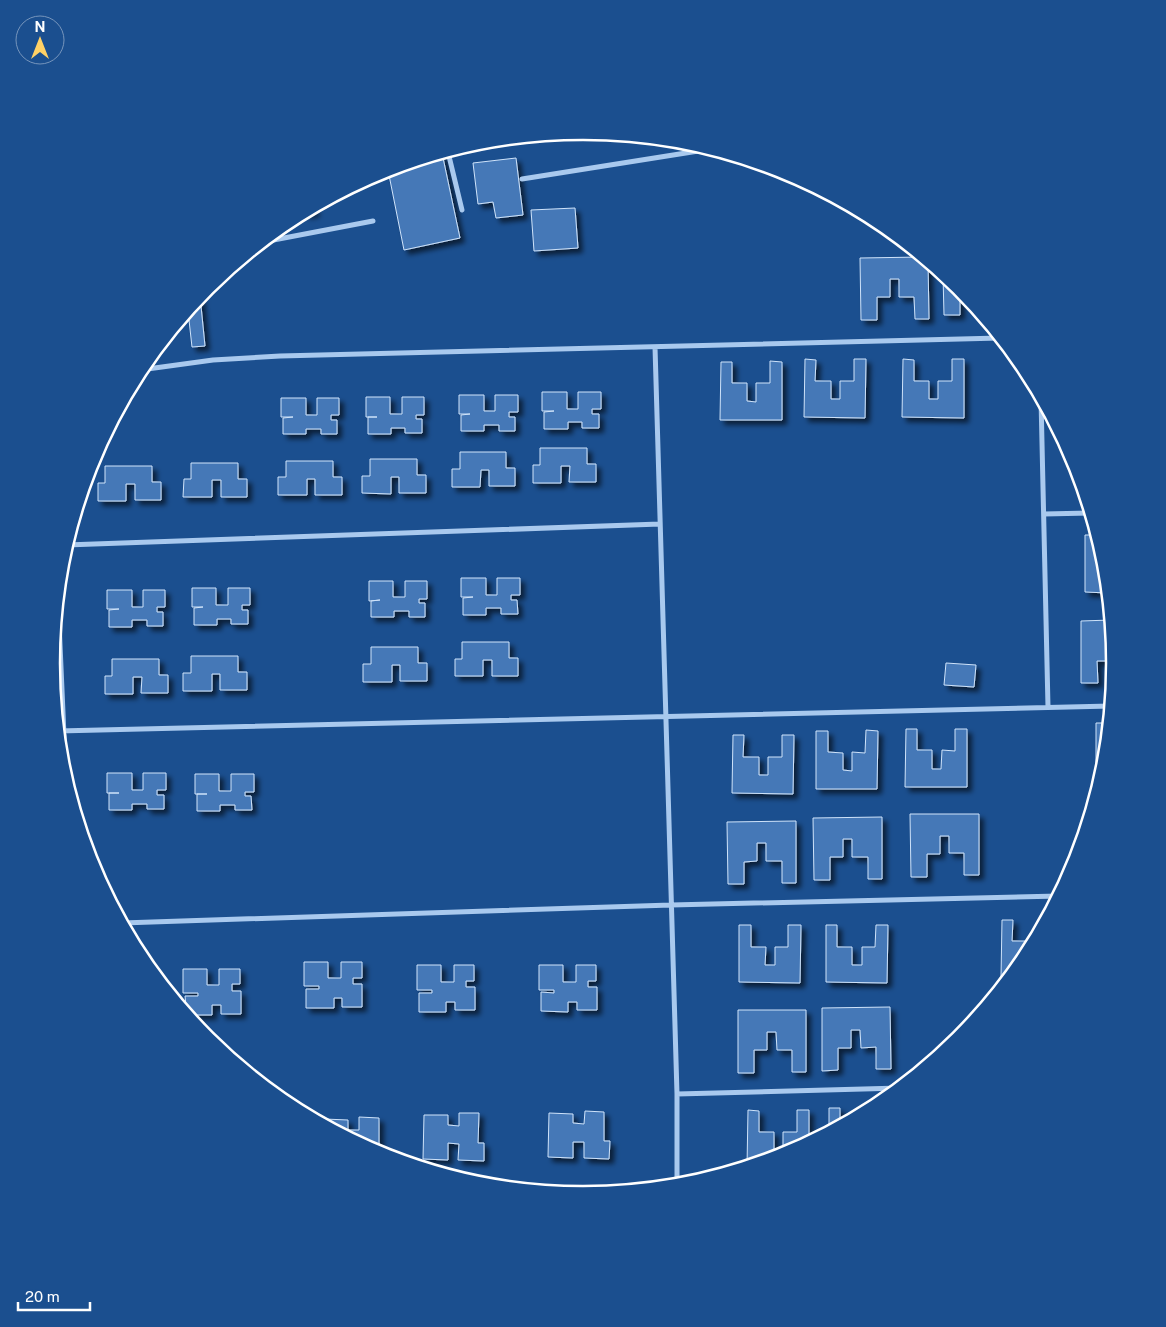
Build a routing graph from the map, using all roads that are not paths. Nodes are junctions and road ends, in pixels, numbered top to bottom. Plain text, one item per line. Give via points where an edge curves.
1 (691, 152) edge
2 (449, 158) edge
3 (522, 179) dead end
4 (462, 210) dead end
5 (373, 221) dead end
6 (278, 239) edge
7 (992, 338) edge
8 (655, 347) junction
9 (151, 368) edge
10 (1042, 414) edge
11 (1044, 514) junction
12 (1084, 514) edge
13 (660, 524) junction
14 (74, 545) edge
15 (1104, 706) edge
16 (1048, 707) junction
17 (666, 718) junction
18 (64, 731) edge
19 (1051, 896) edge
20 (671, 905) junction
21 (129, 923) edge
22 (887, 1088) edge
23 (678, 1094) junction
24 (678, 1177) edge

1 - 3 street
2 - 4 street
5 - 6 street
7 - 8 street
8 - 9 street via 280,356
8 - 13 street
10 - 11 street
11 - 12 street
11 - 16 street
13 - 14 street
13 - 17 street
15 - 16 street
16 - 17 street
17 - 18 street
17 - 20 street
19 - 20 street
20 - 21 street
20 - 23 street
22 - 23 street
23 - 24 street

